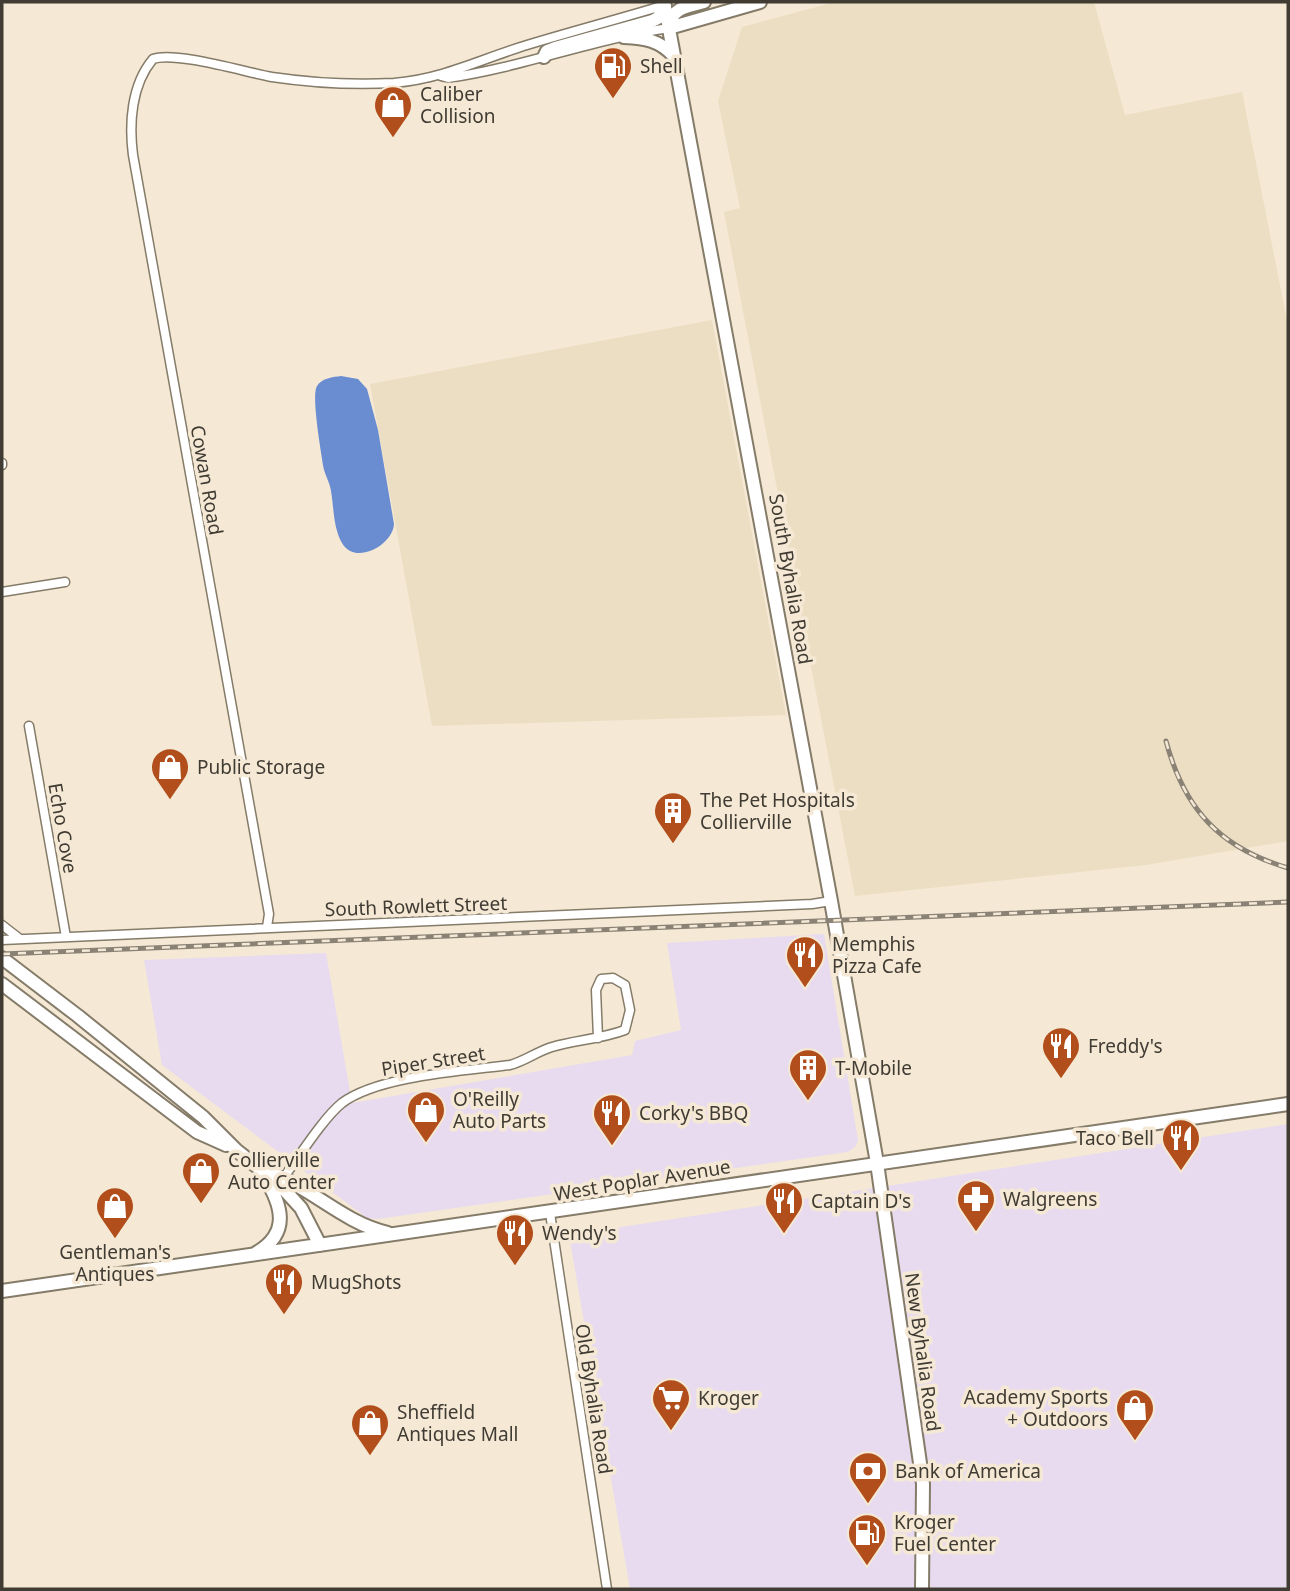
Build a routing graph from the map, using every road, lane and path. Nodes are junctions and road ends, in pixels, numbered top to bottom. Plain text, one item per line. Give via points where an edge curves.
1 (704, 2) edge
2 (760, 2) edge
3 (669, 3) edge
4 (669, 29) junction
5 (624, 37) junction
6 (544, 57) junction
7 (674, 57) junction
8 (441, 76) junction
9 (65, 582) dead end
10 (2, 592) edge
11 (29, 726) dead end
12 (831, 901) junction
13 (2, 925) edge
14 (267, 927) junction
15 (66, 937) junction
16 (20, 939) junction
17 (2, 940) edge
18 (2, 958) edge
19 (2, 984) edge
20 (598, 1038) junction
21 (1288, 1104) edge
22 (236, 1150) junction
23 (877, 1163) junction
24 (279, 1184) junction
25 (550, 1213) junction
26 (396, 1235) junction
27 (320, 1245) junction
28 (254, 1255) junction
29 (2, 1291) edge
30 (607, 1589) edge
31 (922, 1589) edge

1 - 4 main road via 674,12
2 - 4 main road
3 - 4 main road, South Byhalia Road
3 - 6 main road via 652,21 555,48
3 - 8 street
4 - 5 street
4 - 7 main road, South Byhalia Road
5 - 6 street
5 - 7 main road via 650,39
6 - 8 street via 470,75
7 - 12 main road, South Byhalia Road
8 - 14 street, Cowan Road via 393,83 299,80 170,56 153,59 143,74 133,108 132,147
9 - 10 street
11 - 15 street, Echo Cove
12 - 14 street, South Rowlett Street
12 - 23 main road, South Byhalia Road
13 - 16 street
14 - 15 street, South Rowlett Street
15 - 16 street, South Rowlett Street
16 - 17 street, South Rowlett Street
18 - 22 main road via 203,1117
19 - 22 main road via 197,1132
20 - 20 street, Piper Street via 596,990 601,979 613,978 625,985 630,1010 625,1030
20 - 24 street, Piper Street via 551,1048 510,1065 369,1088 340,1104
21 - 23 main road, West Poplar Avenue
22 - 24 main road
23 - 25 main road, West Poplar Avenue
23 - 31 main road, New Byhalia Road via 923,1484
24 - 26 main road via 302,1186 353,1222
24 - 27 main road via 301,1208
24 - 28 main road via 279,1228
25 - 26 main road, West Poplar Avenue
25 - 30 street, Old Byhalia Road
26 - 27 main road, West Poplar Avenue
27 - 28 main road, West Poplar Avenue
28 - 29 main road, West Poplar Avenue

